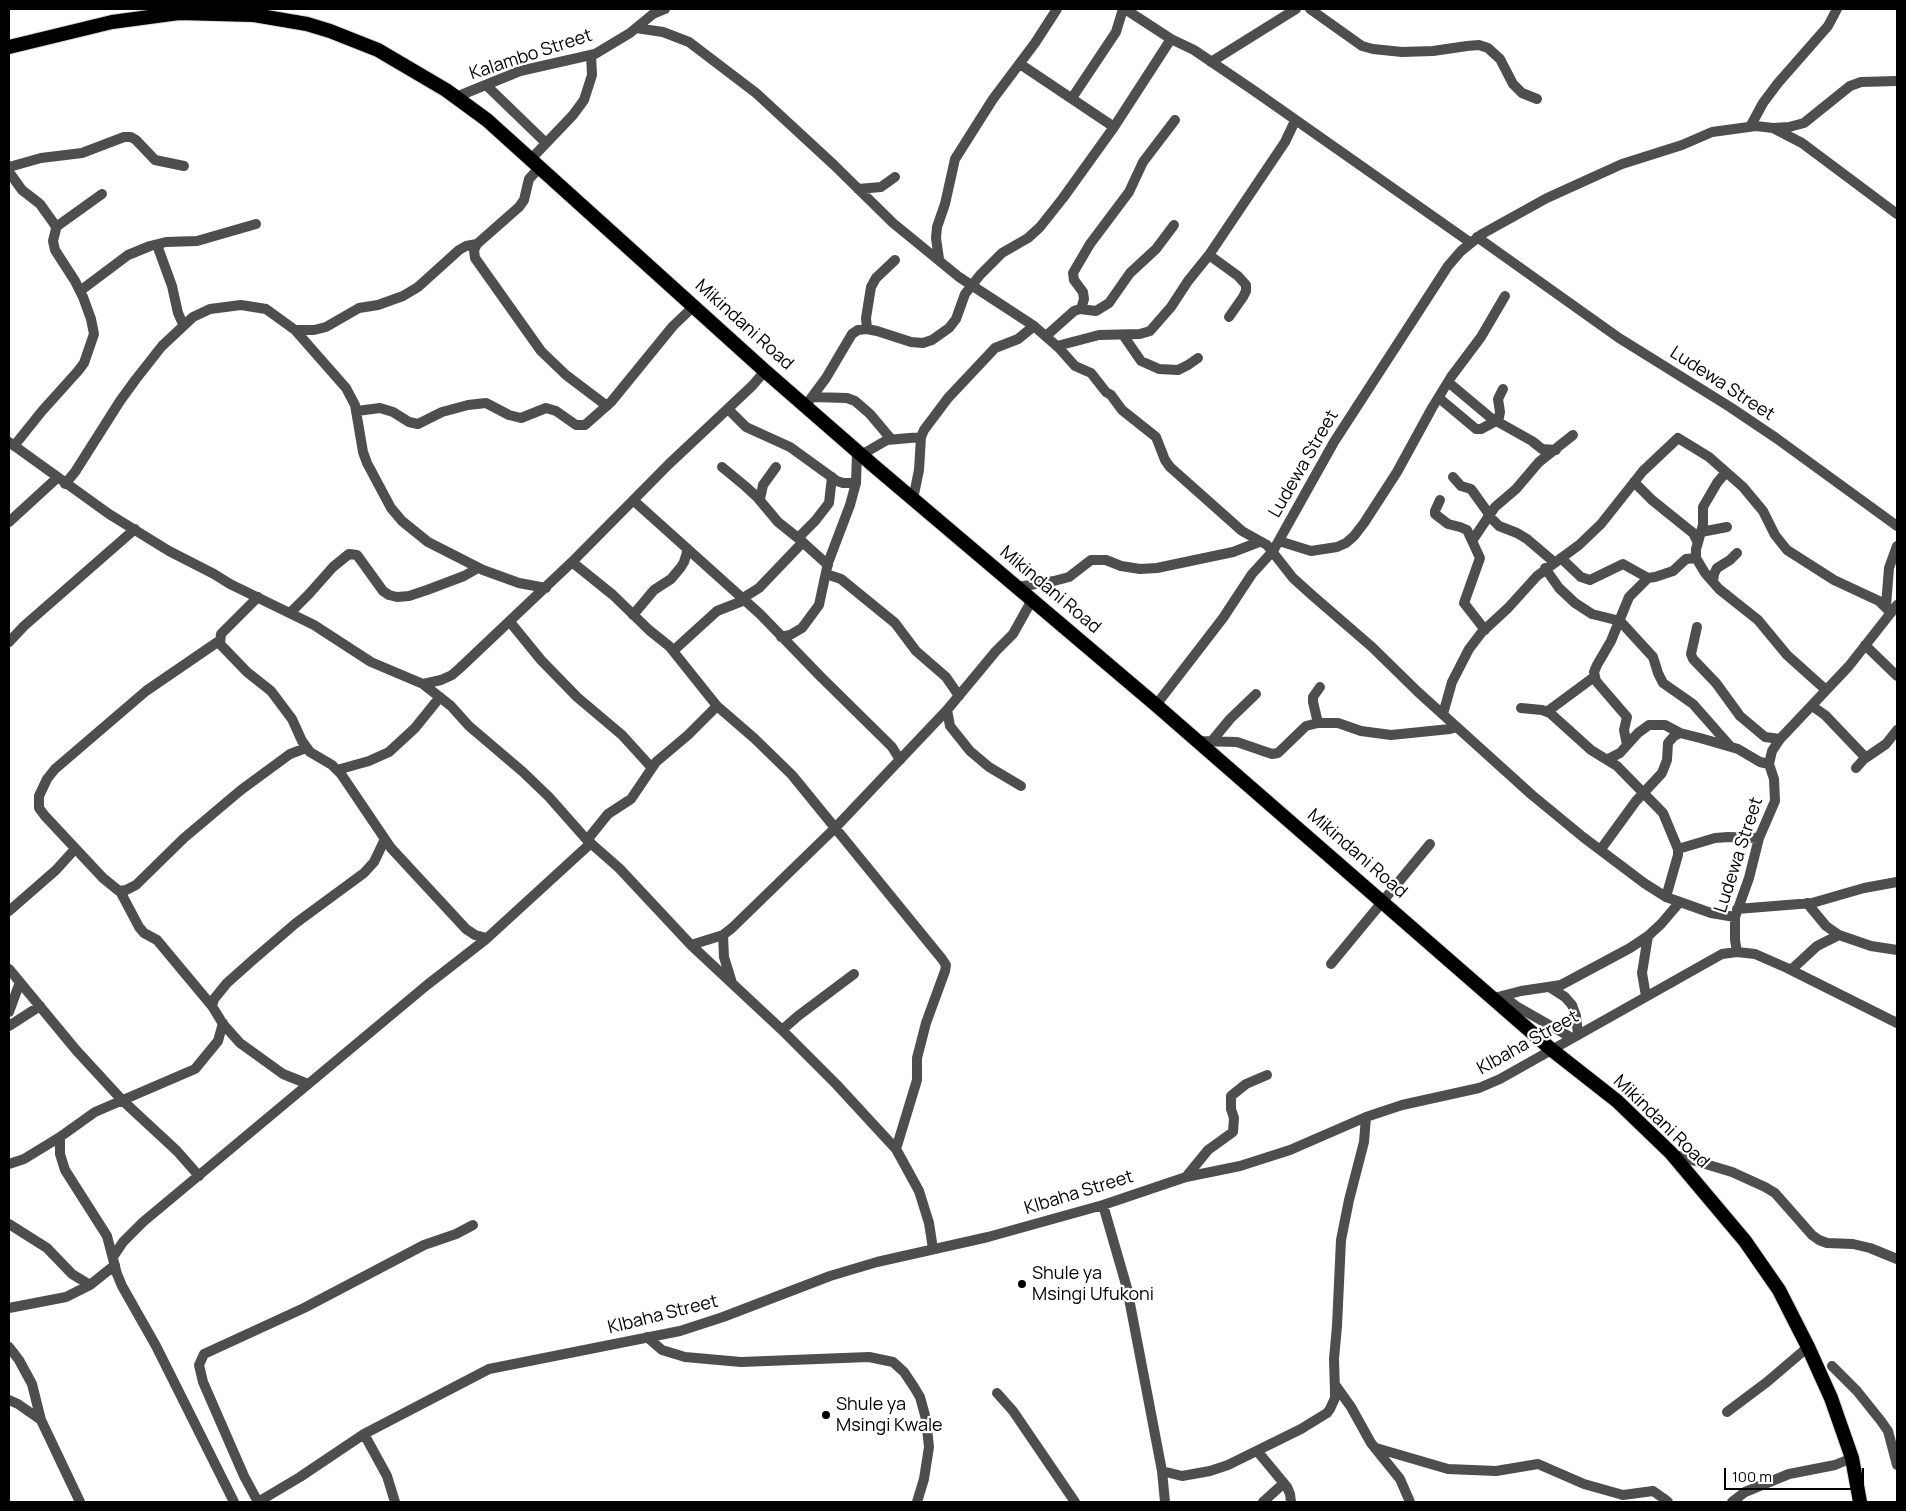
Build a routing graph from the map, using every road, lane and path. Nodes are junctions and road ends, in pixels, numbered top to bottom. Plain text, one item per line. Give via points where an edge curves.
1 (665, 9) edge
2 (1057, 9) edge
3 (1124, 9) edge
4 (1296, 9) edge
5 (1310, 9) edge
6 (1837, 9) edge
7 (650, 11) edge
8 (156, 12) edge
9 (256, 12) edge
10 (636, 28) junction
11 (1171, 39) junction
12 (9, 47) edge
13 (591, 55) junction
14 (1211, 62) junction
15 (1020, 64) junction
16 (1897, 80) edge
17 (486, 85) junction
18 (456, 97) junction
19 (1072, 98) junction
20 (1537, 99) dead end
21 (1175, 120) dead end
22 (1295, 121) junction
23 (1114, 127) junction
24 (1750, 127) junction
25 (1773, 128) junction
26 (546, 143) junction
27 (535, 163) junction
28 (184, 166) dead end
29 (9, 167) edge
30 (9, 172) edge
31 (895, 177) dead end
32 (858, 189) junction
33 (102, 194) dead end
34 (1897, 214) edge
35 (256, 224) dead end
36 (1174, 226) dead end
37 (56, 227) junction
38 (1474, 240) junction
39 (157, 244) junction
40 (476, 244) junction
41 (1209, 255) junction
42 (939, 259) junction
43 (895, 260) dead end
44 (973, 285) junction
45 (80, 291) junction
46 (1505, 296) dead end
47 (694, 306) junction
48 (1081, 309) junction
49 (1229, 317) dead end
50 (183, 324) junction
51 (1034, 326) junction
52 (867, 329) junction
53 (295, 330) junction
54 (1123, 335) junction
55 (1046, 336) junction
56 (1057, 346) junction
57 (1198, 358) dead end
58 (765, 371) junction
59 (1448, 382) junction
60 (1503, 390) dead end
61 (1439, 398) junction
62 (809, 401) junction
63 (1474, 404) junction
64 (607, 406) junction
65 (728, 409) junction
66 (357, 411) junction
67 (1459, 416) junction
68 (1497, 421) junction
69 (1573, 435) dead end
70 (921, 438) junction
71 (891, 439) junction
72 (11, 444) edge
73 (1556, 450) junction
74 (859, 453) junction
75 (722, 467) dead end
76 (776, 467) dead end
77 (1726, 472) junction
78 (832, 477) junction
79 (1453, 477) dead end
80 (61, 481) junction
81 (1634, 482) junction
82 (856, 483) junction
83 (760, 499) junction
84 (913, 499) junction
85 (633, 500) junction
86 (1440, 500) dead end
87 (1489, 515) junction
88 (9, 522) edge
89 (1726, 526) dead end
90 (1897, 526) edge
91 (135, 529) junction
92 (1699, 538) junction
93 (801, 540) junction
94 (1279, 541) junction
95 (1472, 541) junction
96 (1259, 542) junction
97 (1897, 546) edge
98 (688, 549) junction
99 (1272, 551) junction
100 (1737, 553) dead end
101 (1696, 558) junction
102 (572, 562) junction
103 (1553, 563) junction
104 (478, 568) junction
105 (827, 570) junction
106 (1648, 578) junction
107 (1713, 581) junction
108 (1018, 587) junction
109 (546, 588) junction
110 (258, 597) junction
111 (744, 599) junction
112 (1032, 600) junction
113 (1891, 608) edge
114 (291, 612) junction
115 (633, 615) junction
116 (1620, 621) junction
117 (510, 622) junction
118 (1697, 627) dead end
119 (1485, 630) junction
120 (781, 637) junction
121 (9, 642) edge
122 (219, 642) junction
123 (1865, 645) junction
124 (673, 652) junction
125 (1897, 676) edge
126 (1594, 677) junction
127 (423, 684) junction
128 (1320, 686) dead end
129 (1826, 690) junction
130 (1256, 694) dead end
131 (959, 696) junction
132 (440, 697) junction
133 (1156, 705) junction
134 (717, 706) junction
135 (1812, 706) junction
136 (1521, 708) dead end
137 (947, 710) junction
138 (1548, 712) junction
139 (1443, 714) junction
140 (1318, 723) junction
141 (1457, 727) junction
142 (1897, 730) edge
143 (1680, 733) junction
144 (1780, 739) junction
145 (1204, 741) junction
146 (1627, 745) junction
147 (1730, 746) junction
148 (306, 748) junction
149 (1866, 758) junction
150 (1608, 759) junction
151 (900, 760) junction
152 (1769, 764) junction
153 (652, 768) junction
154 (1856, 768) dead end
155 (337, 770) junction
156 (1021, 786) dead end
157 (1644, 793) junction
158 (835, 828) junction
159 (1759, 838) junction
160 (385, 839) junction
161 (589, 842) junction
162 (1430, 844) dead end
163 (75, 849) junction
164 (1601, 849) junction
165 (1678, 849) junction
166 (1897, 882) edge
167 (120, 890) junction
168 (1666, 897) junction
169 (1384, 902) junction
170 (1679, 902) junction
171 (1807, 903) junction
172 (9, 911) edge
173 (1736, 913) junction
174 (723, 935) junction
175 (1839, 935) junction
176 (1648, 936) junction
177 (487, 938) junction
178 (691, 945) junction
179 (1897, 950) edge
180 (1737, 952) junction
181 (1331, 964) dead end
182 (9, 969) edge
183 (1791, 970) junction
184 (854, 974) dead end
185 (20, 982) junction
186 (733, 985) junction
187 (1551, 988) junction
188 (1646, 996) junction
189 (1498, 997) junction
190 (40, 1006) junction
191 (212, 1006) junction
192 (9, 1012) edge
193 (223, 1023) junction
194 (1897, 1023) edge
195 (9, 1026) edge
196 (782, 1030) junction
197 (1575, 1036) junction
198 (1552, 1050) junction
199 (1267, 1075) dead end
200 (308, 1084) junction
201 (122, 1100) junction
202 (1366, 1117) junction
203 (60, 1137) junction
204 (896, 1149) junction
205 (1671, 1153) junction
206 (9, 1164) edge
207 (199, 1176) junction
208 (1186, 1177) junction
209 (1103, 1205) junction
210 (9, 1224) edge
211 (473, 1225) dead end
212 (933, 1250) junction
213 (1897, 1259) edge
214 (114, 1261) junction
215 (90, 1285) junction
216 (9, 1308) edge
217 (647, 1336) junction
218 (9, 1347) edge
219 (1808, 1347) junction
220 (1832, 1366) dead end
221 (1336, 1386) junction
222 (997, 1393) dead end
223 (9, 1400) edge
224 (1727, 1412) dead end
225 (41, 1420) junction
226 (364, 1434) junction
227 (1376, 1448) junction
228 (1258, 1452) junction
229 (1852, 1458) junction
230 (1897, 1465) edge
231 (1162, 1471) junction
232 (1284, 1483) junction
233 (1637, 1498) edge
234 (80, 1502) edge
235 (234, 1502) edge
236 (258, 1502) edge
237 (395, 1502) edge
238 (917, 1502) edge
239 (1075, 1502) edge
240 (1165, 1502) edge
241 (1263, 1502) edge
242 (1291, 1502) edge
243 (1410, 1502) edge
244 (1668, 1502) edge
245 (1732, 1502) edge
246 (1860, 1502) edge

1 - 7 street, Kalambo Street
2 - 15 street
3 - 11 street
3 - 19 street via 1116,32
4 - 14 street
5 - 20 street via 1362,46 1373,49 1402,52 1480,45 1488,48 1500,59 1518,89
6 - 24 street via 1828,26 1778,83
7 - 10 street, Kalambo Street
8 - 9 highway, Mikindani Road
8 - 12 highway, Mikindani Road
9 - 18 highway, Mikindani Road via 306,24 378,50
10 - 13 street, Kalambo Street
10 - 32 street via 663,32 689,42 756,93
11 - 14 street
11 - 23 street
13 - 17 street, Kalambo Street via 544,65
13 - 26 street via 592,76 584,100
14 - 22 street
15 - 19 street
15 - 42 street via 993,98 955,159 937,227
16 - 25 street, Ludewa Street via 1861,82 1850,86 1804,123
17 - 18 street, Kalambo Street
17 - 26 street
18 - 27 highway, Mikindani Road
19 - 23 street
21 - 48 street via 1143,162 1129,192 1094,237 1074,273 1074,280 1083,292
22 - 38 street
22 - 41 street via 1285,142
23 - 44 street via 1040,227 1002,253
24 - 25 street, Ludewa Street
24 - 38 street, Ludewa Street via 1712,132 1622,164 1547,198
25 - 34 street via 1802,143
26 - 27 street
27 - 40 street via 524,200
27 - 47 highway, Mikindani Road
28 - 29 street via 155,160 136,140 124,137 82,153 41,158
30 - 37 street via 22,190 40,204
31 - 32 street via 881,187
32 - 42 street
33 - 37 street
35 - 39 street via 198,241
36 - 48 street via 1156,249 1130,273 1109,303 1096,311
37 - 45 street via 55,250
38 - 90 street, Ludewa Street via 1776,438
38 - 94 street, Ludewa Street via 1448,266 1367,389
39 - 45 street via 128,255
39 - 50 street
40 - 53 street via 459,250 418,288 403,296 359,308 326,327
40 - 64 street via 475,258 532,341 566,375
41 - 49 street via 1246,285 1243,297
41 - 54 street via 1150,331
42 - 44 street
43 - 52 street via 871,287
44 - 51 street
44 - 52 street via 954,323 932,340 911,342
45 - 72 street via 94,334 84,363
46 - 59 street via 1487,329
47 - 58 highway, Mikindani Road
47 - 64 street
48 - 55 street via 1074,311
50 - 53 street via 210,308 241,305 266,309
50 - 80 street via 120,400 76,472
51 - 55 street
51 - 70 street via 1018,339 995,348 948,398
52 - 62 street via 852,334
53 - 66 street via 346,388
54 - 56 street via 1099,336
54 - 57 street via 1141,361 1159,369 1178,370
55 - 56 street
56 - 96 street via 1076,366 1091,373 1128,415 1152,432 1170,466 1242,531
58 - 62 highway, Mikindani Road
58 - 65 street
59 - 61 street
59 - 63 street
60 - 68 street via 1498,398 1500,412
61 - 67 street
61 - 94 street via 1397,472 1354,536 1337,547 1311,551
62 - 71 street via 847,398 855,401
62 - 74 highway, Mikindani Road
63 - 67 street via 1466,406
63 - 68 street
64 - 66 street via 582,426 546,408 521,418 486,403 442,412 418,424 380,408
65 - 78 street via 746,427 790,447
65 - 85 street
66 - 104 street via 363,452 391,508 428,542
67 - 68 street via 1476,429
68 - 73 street via 1542,449
69 - 73 street
70 - 71 street
70 - 84 street
71 - 74 street
72 - 80 street
73 - 87 street via 1539,462
74 - 82 street
74 - 84 highway, Mikindani Road
75 - 83 street
76 - 83 street via 763,485
77 - 81 street via 1678,438
77 - 92 street via 1704,504
77 - 113 street via 1759,506 1787,550 1834,580
78 - 82 street via 844,483
78 - 93 street via 829,503
79 - 87 street via 1461,486 1471,489
80 - 88 street
80 - 91 street
81 - 92 street
81 - 103 street via 1601,524
82 - 105 street
83 - 93 street via 778,522
84 - 108 highway, Mikindani Road
85 - 98 street
85 - 102 street
86 - 95 street via 1435,514 1448,524 1464,528
87 - 95 street
87 - 103 street via 1499,526 1527,539
89 - 92 street
91 - 110 street via 169,551
91 - 121 street
92 - 101 street
93 - 105 street
93 - 111 street via 759,588
94 - 99 street, Ludewa Street
95 - 119 street via 1480,560 1464,603
96 - 99 street
96 - 108 street via 1233,552 1147,569 1091,560 1069,577
97 - 113 street via 1889,568
98 - 111 street
98 - 115 street via 681,567 654,590
99 - 133 street, Ludewa Street
99 - 139 street via 1293,578
100 - 107 street via 1717,568
101 - 106 street via 1686,559 1669,573
101 - 107 street
102 - 109 street
102 - 115 street
103 - 106 street via 1587,580 1623,564
103 - 116 street via 1551,579 1571,601 1592,614
103 - 119 street
104 - 109 street via 519,583
104 - 114 street via 428,590 397,597 383,591 357,555 349,554
105 - 120 street via 817,609 800,630
105 - 131 street via 895,622 916,651 946,677
106 - 116 street via 1629,597
107 - 129 street via 1758,620 1787,655
108 - 112 highway, Mikindani Road
109 - 117 street
110 - 114 street
110 - 122 street via 221,634
111 - 120 street
111 - 124 street via 717,611
112 - 131 street via 1012,634
112 - 133 highway, Mikindani Road
113 - 123 street
114 - 127 street via 371,662
115 - 124 street
116 - 126 street
116 - 147 street via 1653,657 1663,683 1693,704
117 - 127 street via 452,675
117 - 153 street via 577,698 622,735
118 - 144 street via 1691,654 1693,659 1753,727 1765,737
119 - 139 street via 1452,682
120 - 151 street via 884,739
122 - 148 street via 239,665 271,691 297,727
122 - 163 street via 142,695 47,779 39,796 39,808
123 - 125 street
123 - 129 street
124 - 134 street
126 - 138 street
126 - 146 street via 1627,717 1624,730
127 - 132 street
128 - 140 street via 1313,697
129 - 135 street
130 - 145 street
131 - 137 street
132 - 155 street via 415,728 388,752
132 - 161 street via 549,797
133 - 145 highway, Mikindani Road
134 - 153 street
134 - 158 street via 792,775
135 - 144 street
135 - 149 street via 1825,715
136 - 138 street
137 - 151 street
137 - 156 street via 950,726 976,758
138 - 150 street via 1592,750
139 - 141 street
140 - 141 street via 1338,723 1361,731 1391,735
140 - 145 street via 1303,729 1274,754 1236,742
141 - 164 street via 1532,794
142 - 149 street via 1886,744
143 - 146 street via 1665,724 1651,725 1642,728
143 - 147 street
143 - 157 street via 1670,740 1662,774
144 - 152 street
145 - 169 highway, Mikindani Road
146 - 150 street
147 - 152 street
148 - 155 street
148 - 167 street via 290,754 241,790 184,838 136,885
149 - 154 street
150 - 157 street
151 - 158 street
152 - 159 street, Ludewa Street via 1774,779 1775,801
153 - 161 street via 631,799 608,814
155 - 160 street
157 - 164 street
157 - 165 street via 1663,813
158 - 174 street
158 - 204 street via 946,965 926,1023 917,1058 916,1080
159 - 165 street via 1715,838
159 - 173 street, Ludewa Street
160 - 177 street via 466,929
160 - 191 street via 374,862 364,872 254,959 227,983
161 - 177 street
161 - 178 street via 619,868
162 - 169 street
163 - 167 street via 109,884
163 - 172 street
164 - 168 street
165 - 168 street
166 - 171 street
167 - 191 street via 139,927 157,940
168 - 170 street
169 - 181 street
169 - 189 highway, Mikindani Road
170 - 173 street via 1711,913
170 - 176 street
171 - 173 street
171 - 175 street via 1826,926
173 - 180 street, Ludewa Street via 1734,940
174 - 178 street
174 - 186 street via 724,957
175 - 179 street via 1871,946
175 - 183 street via 1817,946
176 - 187 street
176 - 188 street via 1642,973
177 - 200 street
178 - 186 street
180 - 183 street, KIbaha Street via 1755,954
180 - 188 street, KIbaha Street via 1713,958
182 - 185 street
183 - 194 street, KIbaha Street
184 - 196 street
185 - 190 street
185 - 192 street
186 - 196 street
187 - 189 street
187 - 197 street via 1572,1005 1576,1016
188 - 197 street, KIbaha Street
189 - 197 street
189 - 198 highway, Mikindani Road
190 - 195 street
190 - 201 street
191 - 193 street
193 - 200 street via 255,1055 283,1074
193 - 201 street via 218,1041 195,1069
196 - 204 street
197 - 198 street, KIbaha Street
198 - 202 street, KIbaha Street via 1479,1088 1402,1105
198 - 205 highway, Mikindani Road via 1616,1101
199 - 208 street via 1246,1084 1230,1096 1233,1132 1208,1150
200 - 207 street
201 - 203 street via 94,1112
201 - 207 street via 183,1156
202 - 208 street, KIbaha Street via 1290,1150 1240,1166
202 - 221 street via 1364,1142 1341,1240 1334,1359
203 - 206 street via 24,1159
203 - 214 street via 60,1154 65,1170 101,1226
204 - 212 street via 919,1192 930,1223
205 - 213 street via 1766,1186 1819,1240 1853,1244
205 - 219 highway, Mikindani Road via 1745,1241 1779,1290
207 - 214 street via 123,1242
208 - 209 street, KIbaha Street
209 - 212 street, KIbaha Street
209 - 231 street via 1127,1288
210 - 215 street via 47,1248 72,1274
211 - 236 street via 424,1245 304,1308 204,1354 200,1363 203,1382
212 - 217 street, KIbaha Street via 830,1276 723,1317 680,1331
214 - 215 street
214 - 235 street via 122,1286 156,1346
215 - 216 street via 66,1297
217 - 226 street, KIbaha Street via 489,1369
217 - 238 street via 662,1350 686,1357 741,1362 869,1357 893,1362 914,1387 926,1419 929,1447
218 - 225 street via 32,1384
219 - 224 street
219 - 229 highway, Mikindani Road
220 - 230 street via 1882,1421
221 - 227 street
221 - 228 street via 1334,1401 1327,1413
222 - 239 street via 1013,1411
223 - 225 street
225 - 234 street
226 - 236 street, KIbaha Street
226 - 237 street via 387,1476
227 - 233 street via 1448,1469 1496,1471 1538,1464 1584,1484
227 - 243 street via 1400,1479
228 - 231 street via 1210,1471 1182,1476
228 - 232 street
229 - 245 street via 1835,1465 1782,1476
229 - 246 highway, Mikindani Road
231 - 240 street
232 - 241 street
232 - 242 street
233 - 244 street via 1653,1491

